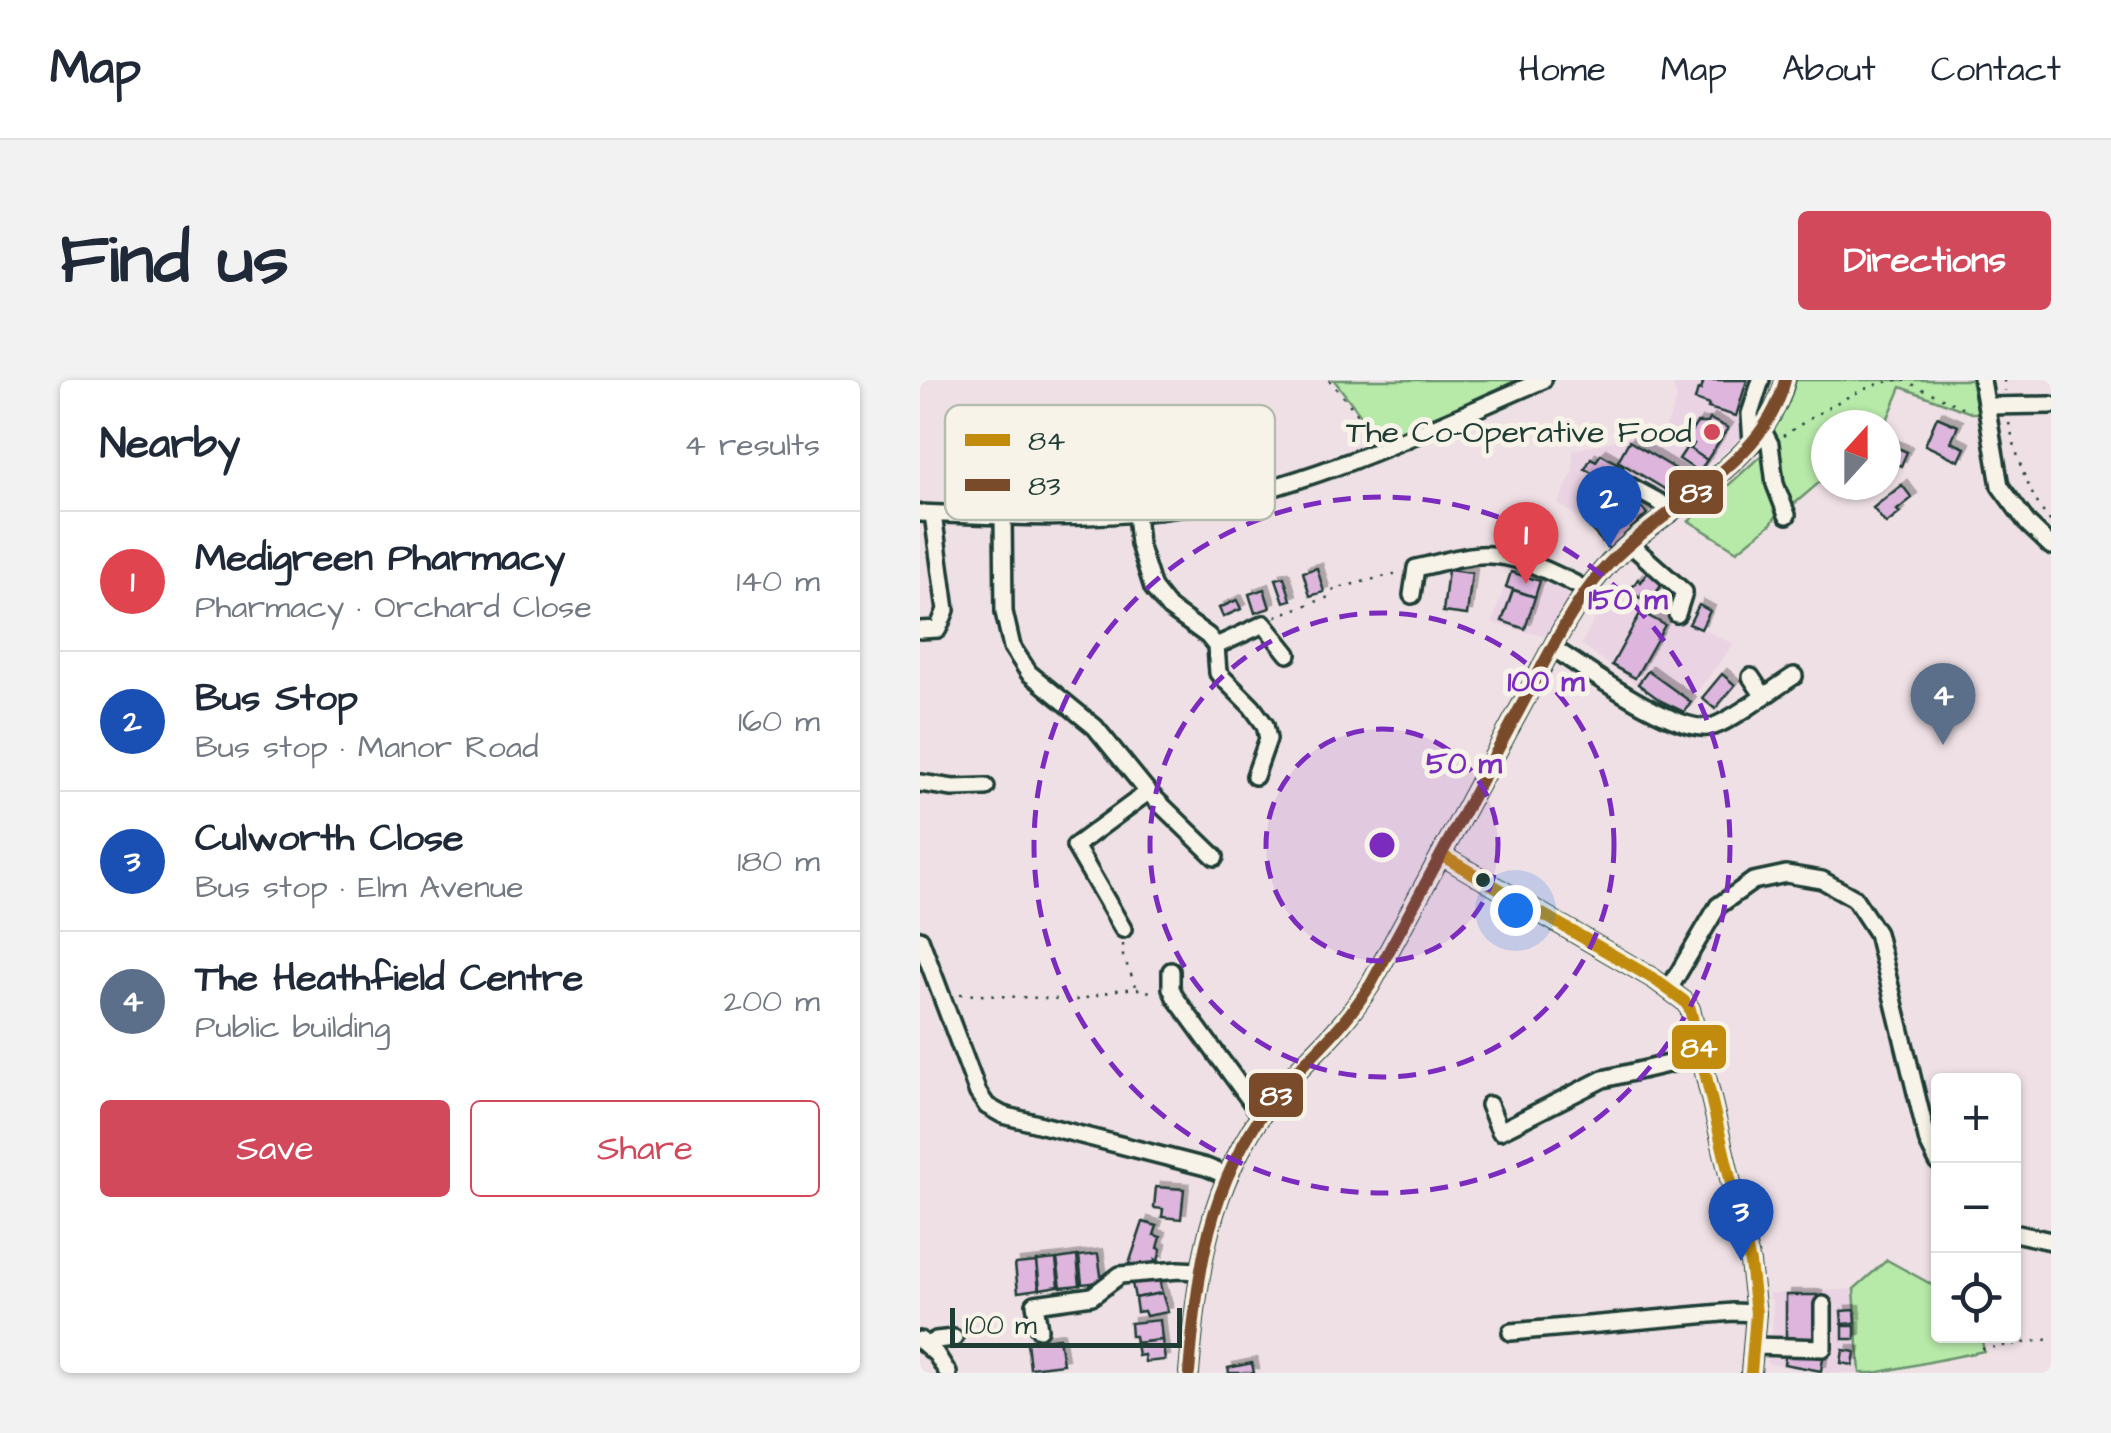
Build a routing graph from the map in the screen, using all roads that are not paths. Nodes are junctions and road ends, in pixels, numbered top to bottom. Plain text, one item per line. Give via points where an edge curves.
1 (1543, 380) edge
2 (1761, 380) edge
3 (1785, 380) edge
4 (1982, 380) edge
5 (2051, 405) edge
6 (1987, 414) junction
7 (1757, 437) junction
8 (1626, 484) dead end
9 (1275, 485) edge
10 (1670, 512) junction
11 (926, 514) edge
12 (1787, 515) dead end
13 (1003, 520) edge
14 (1137, 520) edge
15 (1630, 544) junction
16 (2051, 546) edge
17 (1588, 590) junction
18 (1412, 595) dead end
19 (1677, 614) dead end
20 (920, 630) edge
21 (1216, 646) junction
22 (1553, 648) junction
23 (1288, 654) dead end
24 (1218, 673) junction
25 (1794, 676) dead end
26 (1750, 677) dead end
27 (1202, 685) dead end
28 (1764, 695) junction
29 (1255, 776) dead end
30 (920, 783) edge
31 (986, 788) dead end
32 (1148, 792) junction
33 (1442, 855) junction
34 (1215, 857) dead end
35 (1122, 929) road end
36 (920, 939) edge
37 (1172, 971) dead end
38 (1669, 989) junction
39 (1702, 1056) junction
40 (1489, 1104) dead end
41 (1261, 1115) junction
42 (1927, 1142) edge
43 (1228, 1176) junction
44 (2021, 1235) edge
45 (2051, 1241) edge
46 (1199, 1271) junction
47 (1822, 1304) dead end
48 (1756, 1312) junction
49 (1039, 1329) dead end
50 (1511, 1332) dead end
51 (954, 1338) dead end
52 (924, 1342) edge
53 (1754, 1346) junction
54 (948, 1373) edge
55 (1189, 1373) edge
56 (1751, 1373) edge

1 - 9 street
2 - 7 street via 1750,414
3 - 7 street
4 - 6 street
5 - 6 street via 2006,405
6 - 16 street via 2000,486
7 - 10 street
7 - 12 street via 1770,444
8 - 10 street
10 - 15 street
11 - 20 street via 946,610 938,630
13 - 32 street via 1004,612 1012,648 1029,673 1096,727
14 - 21 street via 1152,588
15 - 17 street
15 - 19 street via 1680,586 1684,597
17 - 18 street via 1511,558 1480,555 1416,568
17 - 22 street
21 - 23 street via 1269,620
21 - 24 street
22 - 28 street via 1684,725 1717,725
22 - 33 street
24 - 27 street
24 - 29 street via 1265,725 1268,739
25 - 28 street
26 - 28 street
30 - 31 street
32 - 34 street
32 - 35 street via 1069,840
33 - 38 street
33 - 41 street via 1372,984
36 - 43 street via 978,1094 994,1110
37 - 41 street via 1175,996
38 - 39 street via 1690,1009
38 - 42 street via 1718,906 1753,881 1786,874 1822,880 1854,898 1877,933
39 - 40 street via 1603,1079 1500,1132
39 - 48 street
41 - 43 street
43 - 46 street
44 - 45 street
46 - 49 street via 1120,1274 1092,1296 1035,1304
46 - 55 street
47 - 53 street via 1823,1348
48 - 50 street
48 - 53 street
51 - 52 street
52 - 54 street
53 - 56 street

